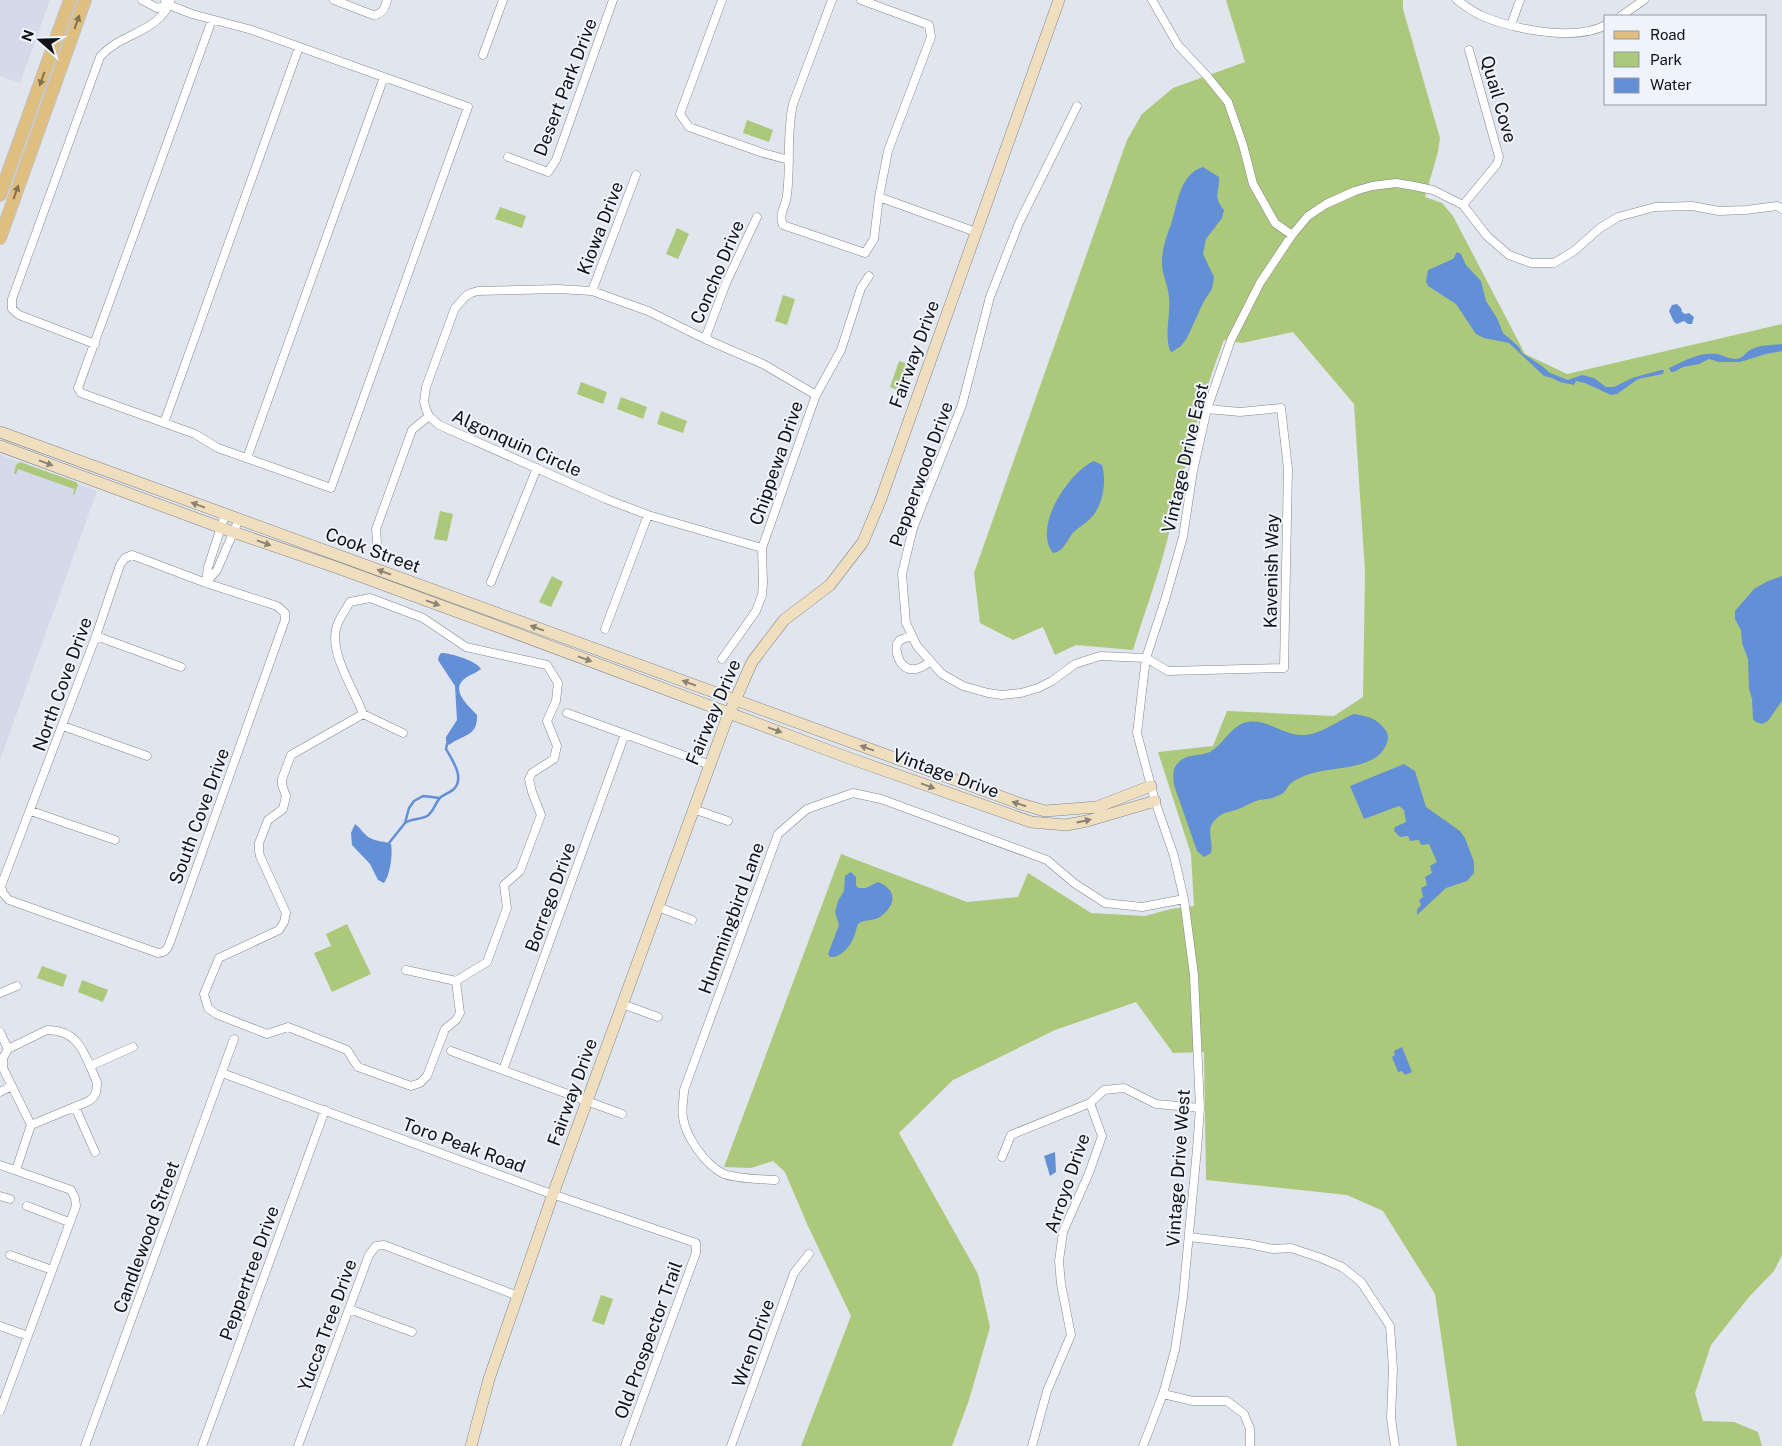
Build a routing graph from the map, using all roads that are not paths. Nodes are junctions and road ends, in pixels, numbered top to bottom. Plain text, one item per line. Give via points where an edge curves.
1 (70, 0) edge
2 (85, 0) edge
3 (142, 0) edge
4 (334, 0) edge
5 (387, 0) edge
6 (503, 0) edge
7 (613, 0) edge
8 (722, 0) edge
9 (832, 0) edge
10 (861, 0) edge
11 (1060, 0) edge
12 (1152, 0) edge
13 (1457, 0) edge
14 (1520, 0) edge
15 (1644, 0) edge
16 (169, 2) edge
17 (1622, 15) edge
18 (212, 20) junction
19 (1511, 25) junction
20 (1604, 26) edge
21 (299, 46) junction
22 (1469, 50) dead end
23 (483, 55) dead end
24 (384, 77) junction
25 (1077, 106) dead end
26 (508, 157) dead end
27 (789, 160) junction
28 (636, 175) dead end
29 (0, 195) edge
30 (879, 197) junction
31 (1464, 205) junction
32 (1782, 208) edge
33 (757, 218) dead end
34 (976, 232) junction
35 (1292, 235) junction
36 (0, 238) edge
37 (868, 276) dead end
38 (592, 291) junction
39 (705, 339) junction
40 (95, 344) junction
41 (816, 395) junction
42 (1207, 409) junction
43 (430, 416) junction
44 (164, 423) junction
45 (0, 432) edge
46 (0, 446) edge
47 (247, 458) junction
48 (537, 468) junction
49 (226, 515) junction
50 (648, 515) junction
51 (239, 519) junction
52 (227, 530) junction
53 (377, 542) dead end
54 (762, 548) junction
55 (491, 582) dead end
56 (206, 583) junction
57 (605, 628) dead end
58 (96, 636) junction
59 (911, 636) junction
60 (1146, 658) junction
61 (722, 659) dead end
62 (930, 662) junction
63 (180, 667) dead end
64 (735, 700) junction
65 (566, 713) dead end
66 (730, 713) junction
67 (363, 714) junction
68 (63, 726) junction
69 (403, 733) dead end
70 (625, 734) junction
71 (147, 756) dead end
72 (710, 765) junction
73 (1151, 786) junction
74 (1155, 801) junction
75 (693, 809) junction
76 (31, 811) junction
77 (728, 822) dead end
78 (115, 840) dead end
79 (1184, 899) junction
80 (9, 900) joint
81 (658, 907) junction
82 (692, 920) dead end
83 (406, 970) dead end
84 (456, 981) junction
85 (17, 986) dead end
86 (0, 993) edge
87 (622, 1004) junction
88 (658, 1018) dead end
89 (0, 1032) edge
90 (234, 1039) dead end
91 (133, 1047) dead end
92 (8, 1049) junction
93 (451, 1050) dead end
94 (90, 1066) junction
95 (503, 1070) junction
96 (222, 1073) junction
97 (12, 1086) junction
98 (0, 1092) edge
99 (586, 1102) junction
100 (1090, 1103) junction
101 (75, 1107) junction
102 (1200, 1108) junction
103 (325, 1110) junction
104 (622, 1114) dead end
105 (31, 1125) junction
106 (95, 1152) dead end
107 (1002, 1158) dead end
108 (0, 1165) edge
109 (16, 1170) junction
110 (775, 1180) dead end
111 (553, 1194) junction
112 (0, 1196) edge
113 (10, 1199) dead end
114 (27, 1206) dead end
115 (70, 1222) junction
116 (1188, 1238) junction
117 (696, 1243) joint
118 (810, 1254) dead end
119 (10, 1255) dead end
120 (52, 1270) junction
121 (518, 1296) junction
122 (349, 1309) junction
123 (0, 1326) edge
124 (412, 1332) dead end
125 (28, 1336) junction
126 (1163, 1394) junction
127 (0, 1411) edge
128 (1250, 1445) dead end
129 (85, 1446) edge
130 (202, 1446) edge
131 (298, 1446) edge
132 (471, 1446) edge
133 (625, 1446) edge
134 (731, 1446) edge
135 (1032, 1446) edge
136 (1143, 1446) edge
137 (1396, 1446) edge

1 -> 29 main road
36 -> 2 main road
3 - 16 street via 158,8
4 - 5 street via 378,15
6 - 23 street
7 - 26 street, Desert Park Drive via 556,160 548,172
8 - 27 street via 680,114 690,127
9 - 27 street via 794,104 790,119
10 - 30 street via 929,24 931,37 888,151
11 - 34 street, Fairway Drive
12 - 35 street via 1178,45 1228,102 1253,184 1275,223
13 - 19 street via 1480,14
14 - 19 street
15 - 17 street
16 - 18 street
16 - 40 street via 154,24 112,46 100,57 12,299 12,309 19,315
18 - 21 street
18 - 40 street
19 - 20 street via 1566,34
21 - 24 street
21 - 44 street
22 - 31 street, Quail Cove via 1499,157 1497,164
24 - 47 street
24 - 47 street via 468,107 332,488
25 - 59 street, Pepperwood Drive via 1019,223 990,297 962,404 913,528 902,574 906,623
27 - 30 street via 787,198 780,215 784,225 865,253 874,239
28 - 38 street, Kiowa Drive
30 - 34 street
31 - 32 street, Vintage Drive East via 1487,236 1509,255 1531,263 1554,263 1618,217 1655,207 1692,206 1719,211
31 - 35 street, Vintage Drive East via 1433,190 1414,186 1396,183 1372,186 1326,204 1308,216
33 - 39 street, Concho Drive via 726,283
34 - 64 street, Fairway Drive via 881,500 863,542 830,585 784,620 752,662
35 - 42 street, Vintage Drive East via 1260,283 1231,340
37 - 41 street, Chippewa Drive via 841,350
38 - 39 street, Algonquin Circle via 648,311
38 - 43 street, Algonquin Circle via 478,291 466,296 455,308 426,388 424,402
39 - 41 street, Algonquin Circle via 763,364
40 - 44 street via 79,384 80,392
41 - 54 street, Chippewa Drive
42 - 60 street, Vintage Drive East via 1182,537
42 - 60 street, Kavenish Way via 1240,412 1281,408 1288,469 1284,668 1168,671
43 - 48 street, Algonquin Circle via 439,425
43 - 53 street via 412,430 376,529
44 - 47 street
49 -> 45 street, Cook Street
46 -> 52 street, Cook Street
48 - 50 street, Algonquin Circle
48 - 55 street
49 - 51 street, Cook Street
49 - 52 street
50 - 54 street, Algonquin Circle
50 - 57 street
51 - 52 street
64 -> 51 street, Cook Street
52 - 56 street via 208,566
52 -> 66 street, Cook Street
54 - 61 street, Chippewa Drive via 760,602
56 - 58 street, North Cove Drive via 132,555 125,558
56 - 80 street, South Cove Drive via 277,606 284,613 285,620 166,951 158,952
58 - 63 street
58 - 68 street, North Cove Drive
59 - 62 street, Pepperwood Drive
59 - 62 street via 897,644 896,654 900,663 914,670
60 - 62 street, Pepperwood Drive via 1100,656 1075,664 1038,688 1002,695 963,686 942,674
60 - 73 street, Vintage Drive East via 1137,733
64 - 66 street, Fairway Drive
73 -> 64 street, Vintage Drive via 1097,807 1045,811
65 - 70 street
66 - 72 street, Fairway Drive
66 -> 74 street, Vintage Drive via 1031,822 1066,825
67 - 69 street
67 - 84 street via 334,642 338,624 350,602 370,598 423,618 466,647 547,665 558,683 556,701 547,721 557,746 554,759 532,773 529,779 542,815 520,871 504,885 507,908 488,962
67 - 84 street via 292,755 282,779 286,796 283,809 268,820 259,843 260,856 286,913 284,922 279,930 219,958 204,994 206,1003 216,1014 267,1034 288,1027 347,1050 358,1066 411,1086 427,1076 445,1029 460,1013
68 - 71 street
68 - 76 street, North Cove Drive
70 - 72 street
70 - 95 street, Borrego Drive
72 - 75 street, Fairway Drive
73 - 74 street, Vintage Drive East
74 - 79 street, Vintage Drive West via 1174,856
75 - 77 street
75 - 81 street, Fairway Drive
76 - 78 street
76 - 80 street, North Cove Drive via 1,886
79 - 102 street, Vintage Drive West via 1194,975
79 - 110 street, Hummingbird Lane via 1142,907 1105,903 1047,860 880,799 853,793 807,809 778,834 684,1090 683,1118 690,1139 706,1159 723,1174
81 - 82 street
81 - 87 street, Fairway Drive
83 - 84 street
85 - 86 street
87 - 88 street
87 - 99 street, Fairway Drive
89 - 92 street
90 - 96 street, Candlewood Street
91 - 94 street
92 - 94 street via 48,1030 56,1030 75,1038
92 - 97 street via 3,1068
93 - 95 street
94 - 101 street via 97,1082 96,1094
95 - 99 street
96 - 103 street, Toro Peak Road
96 - 129 street, Candlewood Street
97 - 98 street
97 - 105 street
99 - 104 street
99 - 111 street, Fairway Drive
100 - 102 street via 1104,1090 1124,1088 1156,1104
100 - 107 street via 1011,1135
100 - 135 street, Arroyo Drive via 1102,1136 1063,1232 1059,1261 1071,1336 1047,1391
101 - 105 street
101 - 106 street
102 - 116 street, Vintage Drive West
103 - 111 street, Toro Peak Road
103 - 130 street, Peppertree Drive
105 - 109 street
108 - 109 street
109 - 115 street via 72,1190 76,1206
111 - 117 street, Toro Peak Road
111 - 121 street, Fairway Drive
112 - 113 street
114 - 115 street
115 - 120 street
116 - 126 street, Vintage Drive West via 1175,1350
116 - 137 street via 1273,1249 1291,1248 1342,1267 1360,1282 1390,1326 1394,1369 1391,1418
117 - 133 street, Old Prospector Trail via 696,1253
118 - 134 street, Wren Drive via 794,1273
119 - 120 street
120 - 125 street
121 - 122 street, Yucca Tree Drive via 384,1245 376,1246 369,1255
121 - 132 street, Fairway Drive via 488,1379
122 - 124 street
122 - 131 street, Yucca Tree Drive
123 - 125 street
125 - 127 street
126 - 128 street via 1193,1400 1227,1401 1244,1414 1250,1429
126 - 136 street, Vintage Drive West

